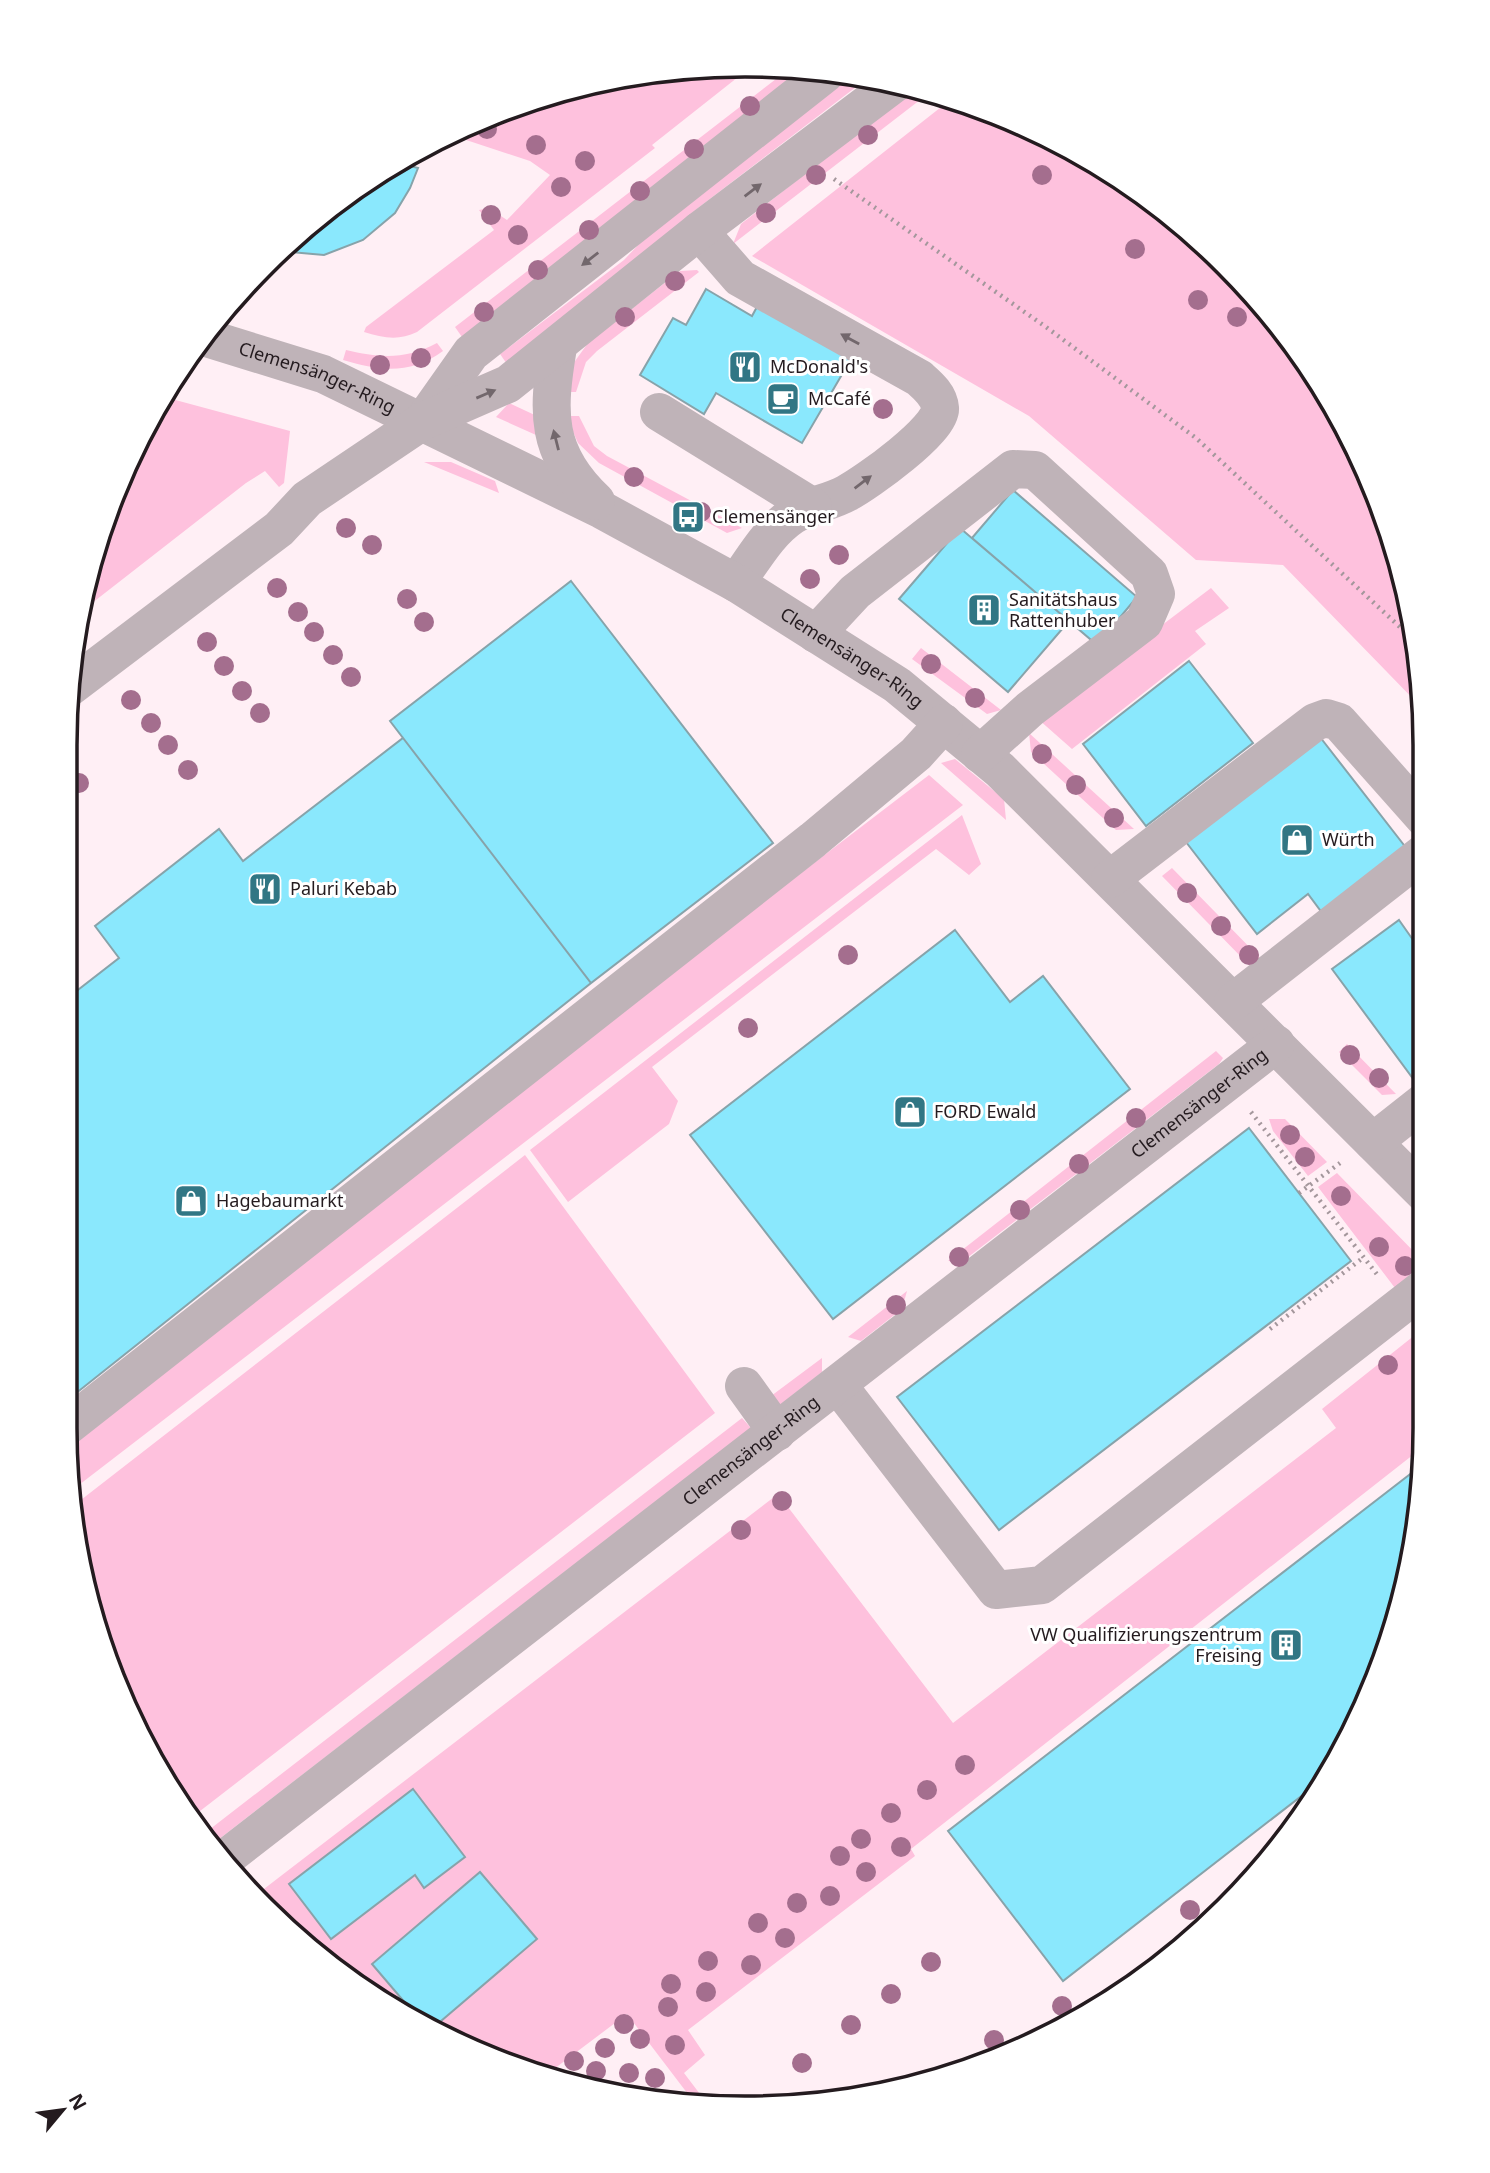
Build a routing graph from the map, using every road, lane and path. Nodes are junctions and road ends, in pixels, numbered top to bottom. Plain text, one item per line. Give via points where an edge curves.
1 (816, 81) edge
2 (883, 92) edge
3 (834, 178) dead end
4 (699, 231) junction
5 (214, 339) edge
6 (558, 346) junction
7 (659, 412) dead end
8 (423, 421) junction
9 (813, 507) junction
10 (609, 514) junction
11 (736, 583) junction
12 (1402, 629) edge
13 (816, 634) junction
14 (80, 680) edge
15 (944, 723) junction
16 (980, 754) junction
17 (1413, 805) edge
18 (1413, 861) edge
19 (1110, 878) junction
20 (1233, 1002) junction
21 (1276, 1044) junction
22 (1413, 1110) edge
23 (1251, 1112) dead end
24 (1373, 1142) junction
25 (1340, 1163) dead end
26 (1413, 1182) edge
27 (1309, 1186) junction
28 (1299, 1193) dead end
29 (1364, 1257) junction
30 (1413, 1296) edge
31 (1270, 1329) dead end
32 (838, 1385) junction
33 (744, 1386) dead end
34 (77, 1419) edge
35 (777, 1432) junction
36 (231, 1854) edge

1 -> 8 street via 471,353
4 -> 2 street
3 - 12 path via 1196,438
4 - 6 street
9 -> 4 street via 849,492 924,436 939,420 936,395 919,378 740,278
5 - 8 street, Clemensänger-Ring via 316,371
8 -> 6 street via 508,384
10 -> 6 street, Clemensänger-Ring via 568,471 556,447 551,391
7 - 9 street
8 - 10 street, Clemensänger-Ring
8 - 14 street via 307,499 279,529
9 - 11 street via 792,516 770,537
10 - 11 street, Clemensänger-Ring
11 - 13 street, Clemensänger-Ring
13 - 15 street, Clemensänger-Ring via 897,685
13 - 16 street via 855,592 1013,469 1035,470 1149,574 1156,594 1144,622 1030,709
15 - 16 street, Clemensänger-Ring
15 - 34 street via 916,754 802,849
16 - 19 street, Clemensänger-Ring
17 - 19 street via 1339,722 1326,718
18 - 20 street
19 - 20 street, Clemensänger-Ring
20 - 21 street, Clemensänger-Ring
21 - 24 street, Clemensänger-Ring
21 - 32 street, Clemensänger-Ring
22 - 24 street
23 - 27 path
24 - 26 street, Clemensänger-Ring
25 - 27 path
27 - 28 path
27 - 29 path
29 - 30 path
29 - 31 path
30 - 32 street via 1042,1585 996,1590
32 - 35 street, Clemensänger-Ring
33 - 35 street
35 - 36 street, Clemensänger-Ring

